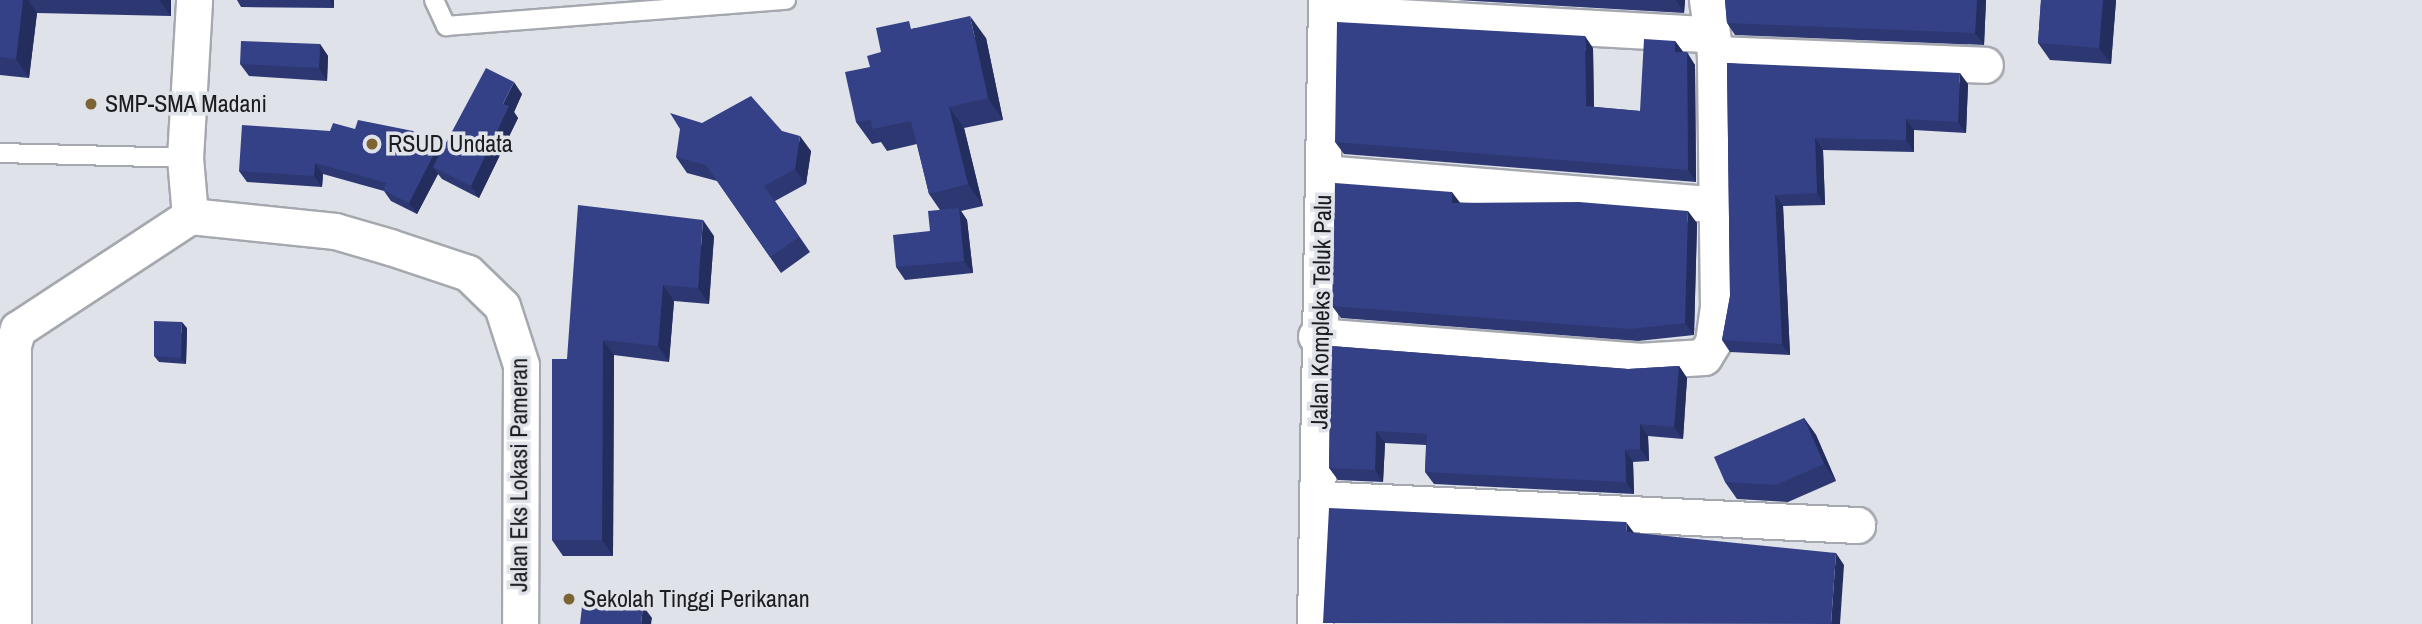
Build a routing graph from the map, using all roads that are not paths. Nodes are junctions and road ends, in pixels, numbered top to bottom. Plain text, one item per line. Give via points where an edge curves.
1 (194, 0) edge
2 (434, 0) edge
3 (786, 0) edge
4 (672, 5) edge
5 (1326, 6) edge
6 (1710, 29) edge
7 (1984, 65) dead end
8 (0, 153) edge
9 (185, 158) junction
10 (1324, 173) junction
11 (1713, 204) junction
12 (190, 216) junction
13 (1316, 336) junction
14 (6, 426) edge
15 (1318, 499) junction
16 (1857, 525) dead end
17 (9, 615) edge
18 (520, 624) edge
19 (1315, 624) edge

1 - 9 street
2 - 4 lane via 446,26
3 - 4 lane
5 - 6 street
5 - 10 street, Jalan Kompleks Teluk Palu
6 - 7 street
6 - 11 street
8 - 9 lane
9 - 12 street
10 - 11 street
10 - 13 street, Jalan Kompleks Teluk Palu
11 - 13 street via 1718,308 1710,351 1697,361 1638,361
12 - 14 street via 18,329
12 - 18 street, Jalan Eks Lokasi Pameran via 335,231 468,273 502,306 521,366
13 - 15 street, Jalan Kompleks Teluk Palu
14 - 17 street
15 - 16 street
15 - 19 street, Jalan Kompleks Teluk Palu

